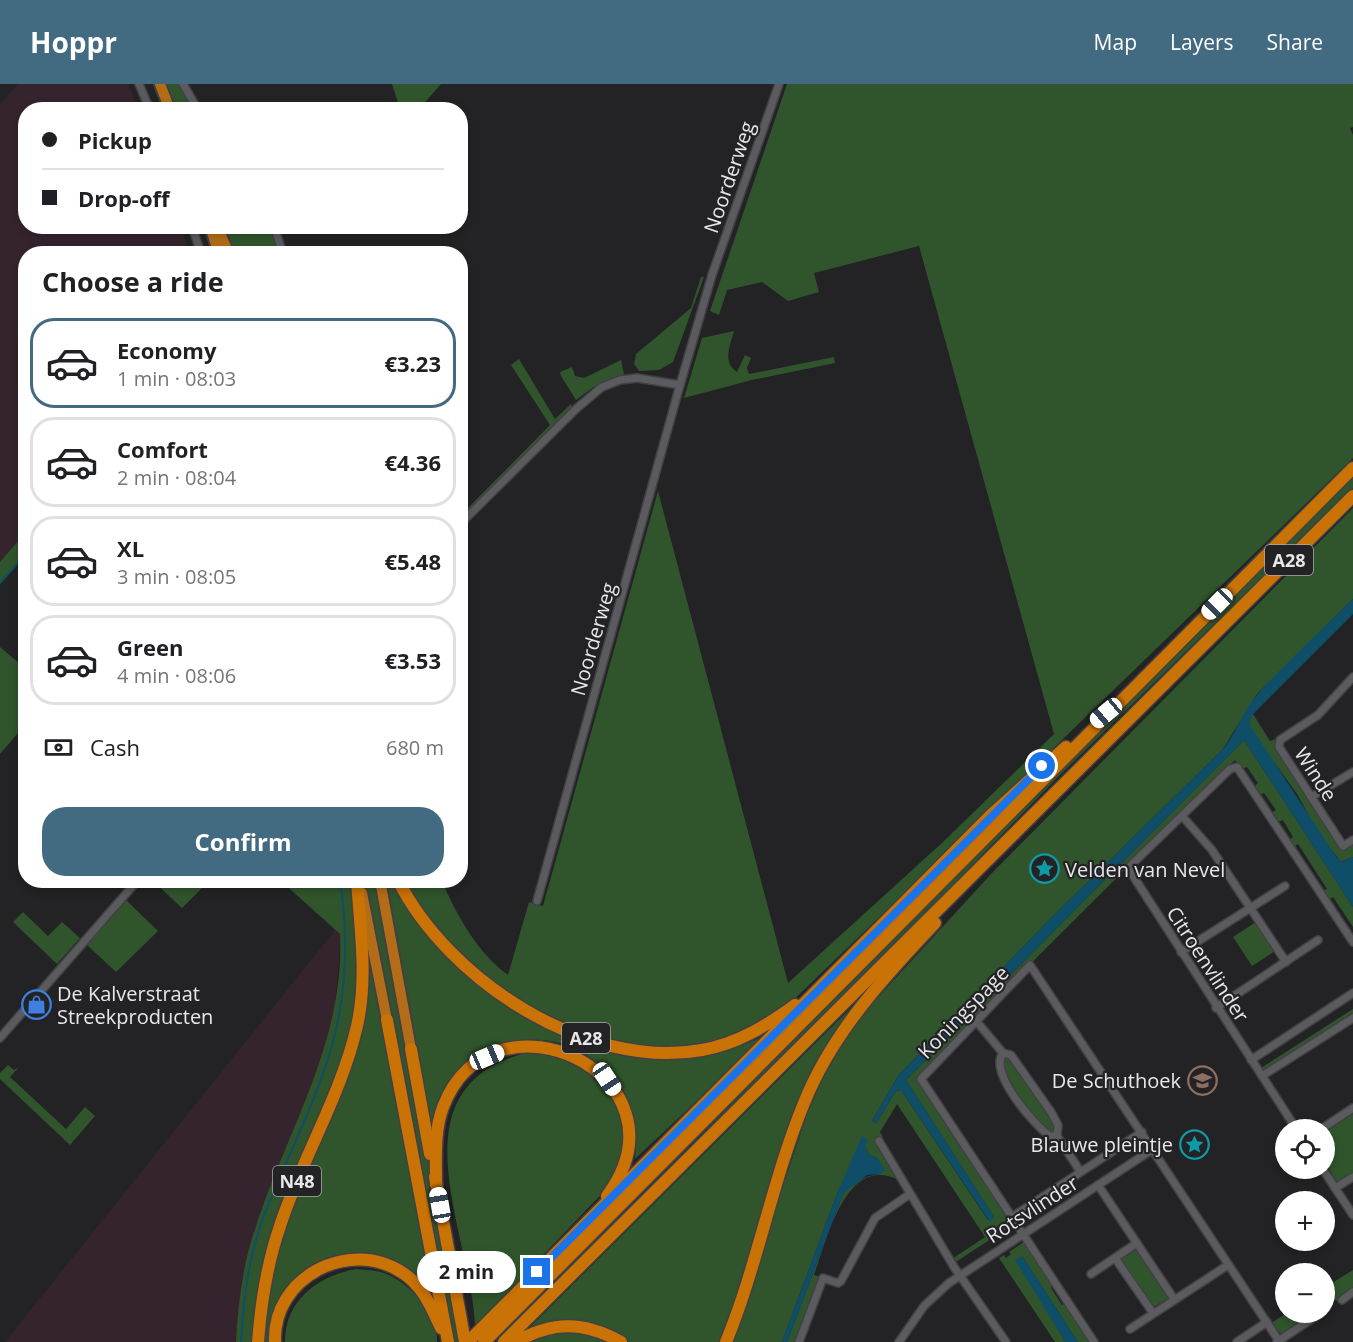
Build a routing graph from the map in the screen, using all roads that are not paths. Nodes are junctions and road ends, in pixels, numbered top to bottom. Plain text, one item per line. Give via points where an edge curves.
1 (140, 84) edge
2 (160, 84) edge
3 (183, 84) edge
4 (779, 84) edge
5 (147, 102) edge
6 (167, 102) edge
7 (193, 102) edge
8 (680, 385) junction
9 (1353, 468) edge
10 (1353, 496) edge
11 (468, 516) edge
12 (1353, 676) edge
13 (1122, 700) junction
14 (1353, 772) edge
15 (1311, 797) junction
16 (1182, 816) junction
17 (1353, 840) edge
18 (989, 859) junction
19 (1285, 886) dead end
20 (131, 888) edge
21 (358, 888) edge
22 (360, 888) edge
23 (381, 888) edge
24 (403, 888) edge
25 (537, 901) dead end
26 (1250, 907) junction
27 (1318, 940) dead end
28 (1353, 942) edge
29 (1181, 952) junction
30 (1286, 962) junction
31 (819, 989) junction
32 (1353, 993) edge
33 (1216, 1008) junction
34 (1353, 1018) edge
35 (387, 1020) joint
36 (977, 1022) junction
37 (0, 1038) edge
38 (411, 1049) joint
39 (1003, 1053) junction
40 (1251, 1060) junction
41 (1262, 1076) junction
42 (1353, 1108) edge
43 (1290, 1119) edge
44 (1335, 1120) edge
45 (1142, 1132) junction
46 (1057, 1136) junction
47 (879, 1141) dead end
48 (1153, 1149) junction
49 (1080, 1171) junction
50 (1353, 1177) edge
51 (1329, 1179) edge
52 (436, 1184) junction
53 (1098, 1185) junction
54 (1335, 1188) junction
55 (910, 1194) junction
56 (1353, 1215) edge
57 (1012, 1217) junction
58 (586, 1224) junction
59 (1024, 1235) junction
60 (1137, 1243) junction
61 (1115, 1258) junction
62 (1228, 1265) junction
63 (1091, 1274) dead end
64 (960, 1276) junction
65 (1353, 1292) edge
66 (1174, 1299) junction
67 (1342, 1300) dead end
68 (1152, 1313) junction
69 (1267, 1322) junction
70 (1307, 1323) edge
71 (1130, 1329) dead end
72 (465, 1338) edge
73 (1003, 1341) edge
74 (258, 1342) edge
75 (275, 1342) edge
76 (448, 1342) edge
77 (484, 1342) edge
78 (504, 1342) edge
79 (516, 1342) edge
80 (621, 1342) edge
81 (726, 1342) edge
82 (799, 1342) edge
83 (899, 1342) edge
84 (1094, 1342) edge
85 (1237, 1342) edge
86 (1278, 1342) edge

1 - 5 street
2 - 6 highway
3 - 7 street
4 - 8 street, Noorderweg via 712,275
8 - 11 street via 637,378 602,387
8 - 25 street, Noorderweg
9 - 13 highway, A28
10 - 18 highway, A28
12 - 15 street, Winde via 1318,715 1280,740 1279,747
13 - 31 highway, A28 via 996,809
13 - 77 highway, A28
14 - 15 street
15 - 17 street, Winde via 1343,846
16 - 26 street via 1212,850
16 - 28 street, Citroenvlinder via 1230,769 1237,767
16 - 29 street, Citroenvlinder via 1128,868
18 - 78 highway, A28
18 - 81 highway, A28 via 868,997 820,1069 786,1152
19 - 26 street
20 - 37 street
21 - 74 highway, N48 via 363,972 357,1026 278,1232 265,1283
22 - 35 highway, N48
23 - 38 highway
24 - 31 highway, A28 via 433,935 479,978 557,1026 619,1048 664,1054 730,1043 753,1033
26 - 29 street
26 - 30 street
27 - 30 street
29 - 33 street, Citroenvlinder
30 - 33 street
31 - 58 highway, A28
32 - 40 street
33 - 40 street, Citroenvlinder
34 - 41 street
35 - 76 highway, N48
36 - 39 street
36 - 45 street, Koningspage via 1030,966
36 - 57 street, Koningspage via 921,1079
38 - 52 highway
39 - 46 street via 1011,1055 1044,1101 1058,1125
39 - 46 street via 1003,1074 1020,1105 1043,1131
40 - 41 street, Citroenvlinder
41 - 43 street, Citroenvlinder
42 - 44 street
45 - 48 street, Koningspage
45 - 49 street
46 - 49 street
47 - 55 street
48 - 53 street, Rotsvlinder
48 - 62 street, Koningspage
49 - 57 street
50 - 54 street
51 - 54 street
52 - 58 highway via 439,1121 460,1079 480,1061 504,1050 525,1046 561,1050 592,1065 607,1079 628,1123 626,1159 620,1175
52 - 72 highway
53 - 59 street, Rotsvlinder
53 - 60 street
54 - 56 street
55 - 64 street
55 - 82 street via 875,1218 843,1279 838,1283 823,1278
57 - 59 street, Koningspage
58 - 72 highway, A28
59 - 64 street, Rotsvlinder
59 - 84 street, Koningspage
60 - 61 street
60 - 66 street
61 - 63 street
61 - 68 street
62 - 66 street
62 - 69 street, Koningspage
64 - 73 street
64 - 83 street, Rotsvlinder via 924,1306
65 - 67 street
66 - 68 street
68 - 71 street
69 - 85 street
69 - 86 street, Koningspage
70 - 86 street
75 - 76 highway via 283,1305 304,1278 329,1263 362,1258 392,1266 415,1282
79 - 80 highway via 538,1330 570,1325 597,1329

